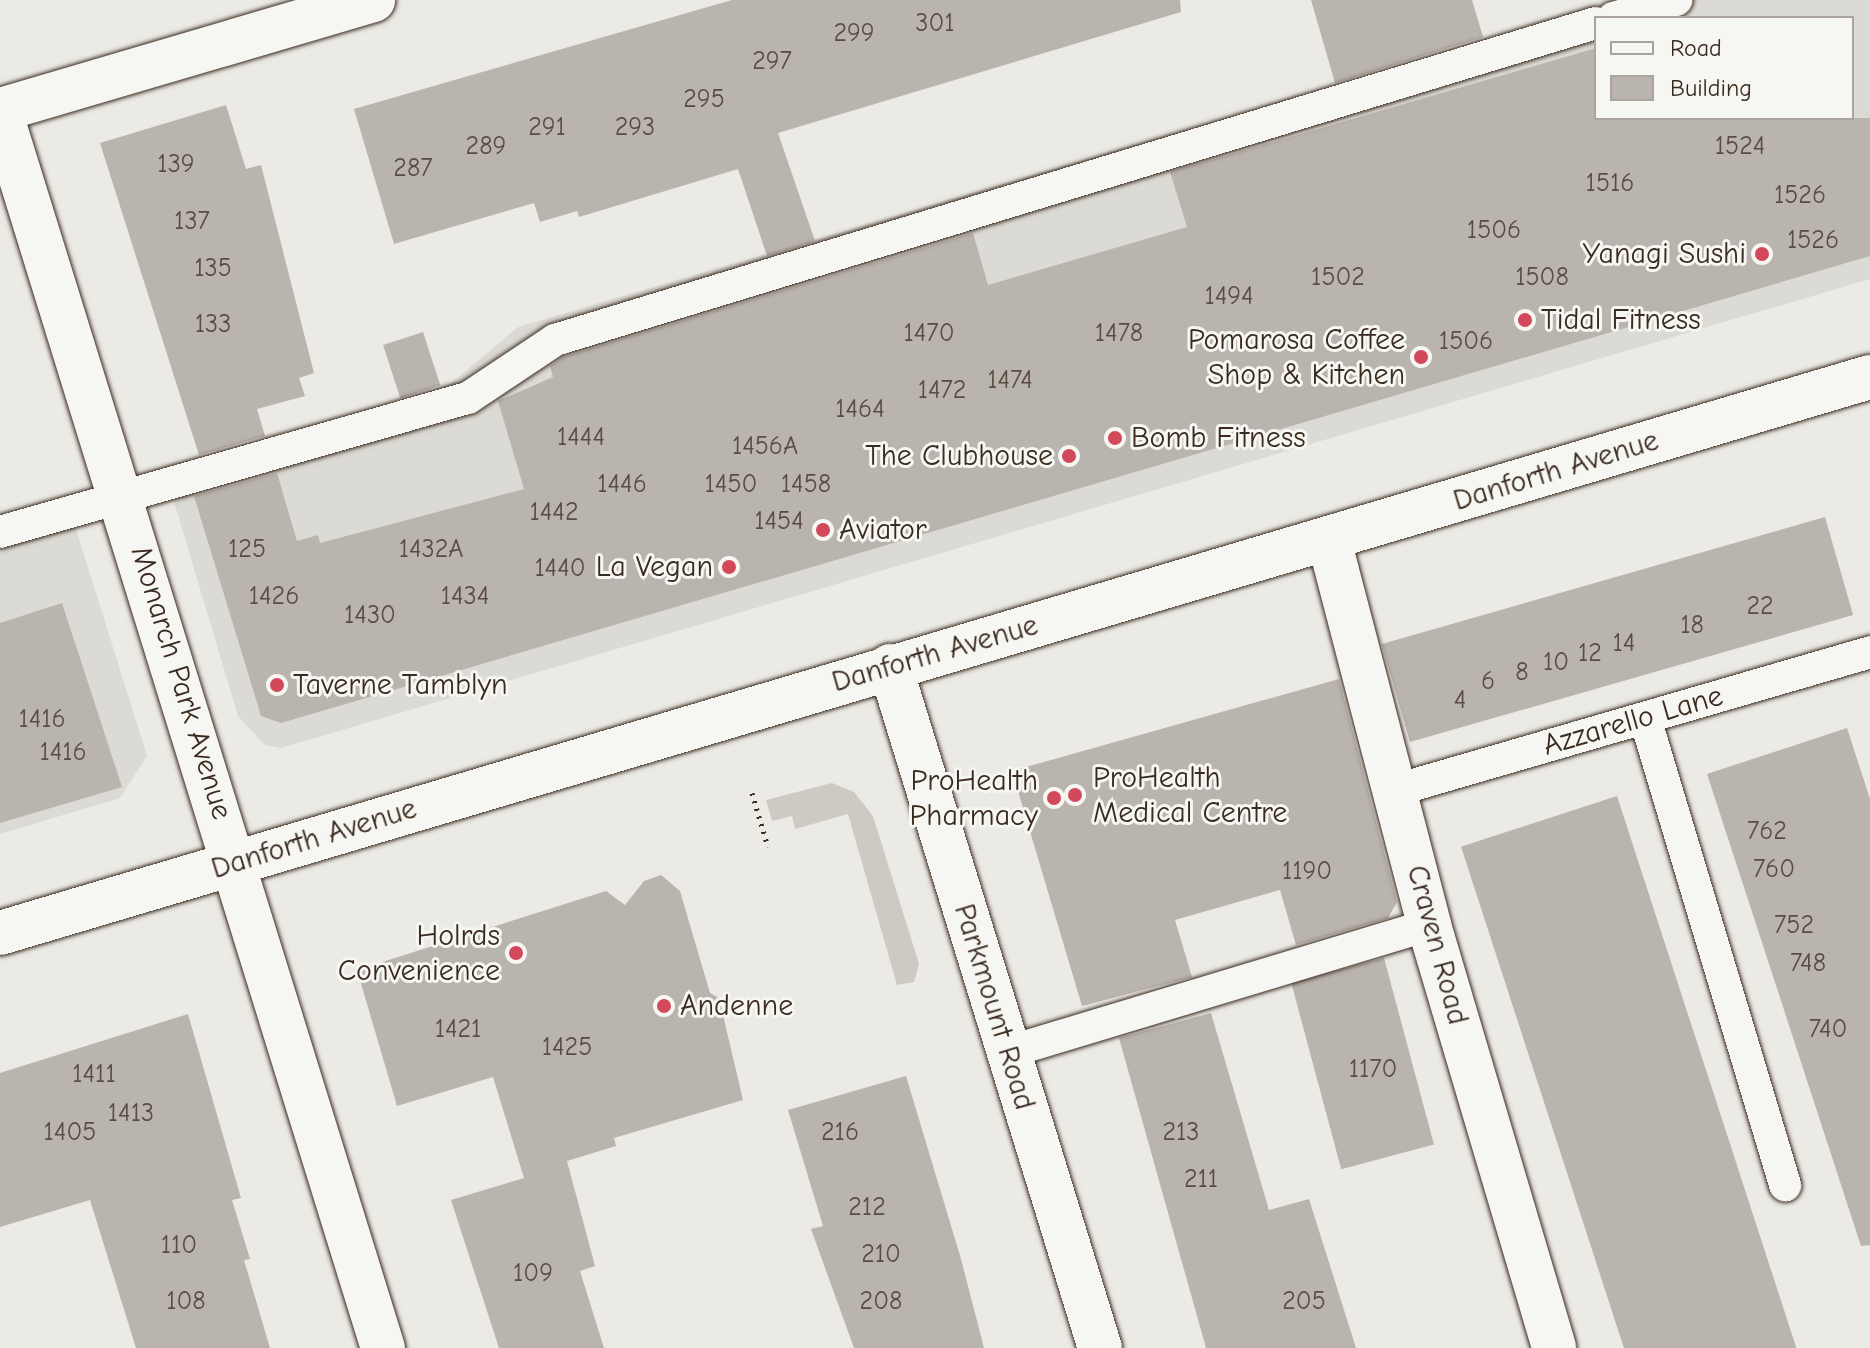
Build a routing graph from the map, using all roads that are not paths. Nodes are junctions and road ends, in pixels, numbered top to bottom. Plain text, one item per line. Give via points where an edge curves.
1 (373, 0) edge
2 (1676, 0) edge
3 (1620, 16) edge
4 (1594, 24) edge
5 (0, 111) edge
6 (1870, 377) edge
7 (123, 493) junction
8 (0, 532) edge
9 (1329, 540) junction
10 (1870, 652) edge
11 (890, 666) junction
12 (1645, 718) junction
13 (1396, 790) junction
14 (235, 862) junction
15 (1429, 925) junction
16 (0, 933) edge
17 (1008, 1052) junction
18 (1785, 1186) dead end
19 (383, 1348) edge
20 (1100, 1348) edge
21 (1554, 1348) edge

1 - 5 street
2 - 3 lane
4 - 7 lane via 555,340 468,398
5 - 7 street, Monarch Park Avenue
6 - 9 street, Danforth Avenue
7 - 8 lane
7 - 14 street, Monarch Park Avenue
9 - 11 street, Danforth Avenue
9 - 13 street, Craven Road
10 - 12 lane, Azzarello Lane
11 - 14 street, Danforth Avenue
11 - 17 street, Parkmount Road
12 - 13 lane, Azzarello Lane
12 - 18 lane
13 - 15 street, Craven Road
14 - 16 street, Danforth Avenue
14 - 19 street, Monarch Park Avenue
15 - 17 lane
15 - 21 street, Craven Road
17 - 20 street, Parkmount Road

